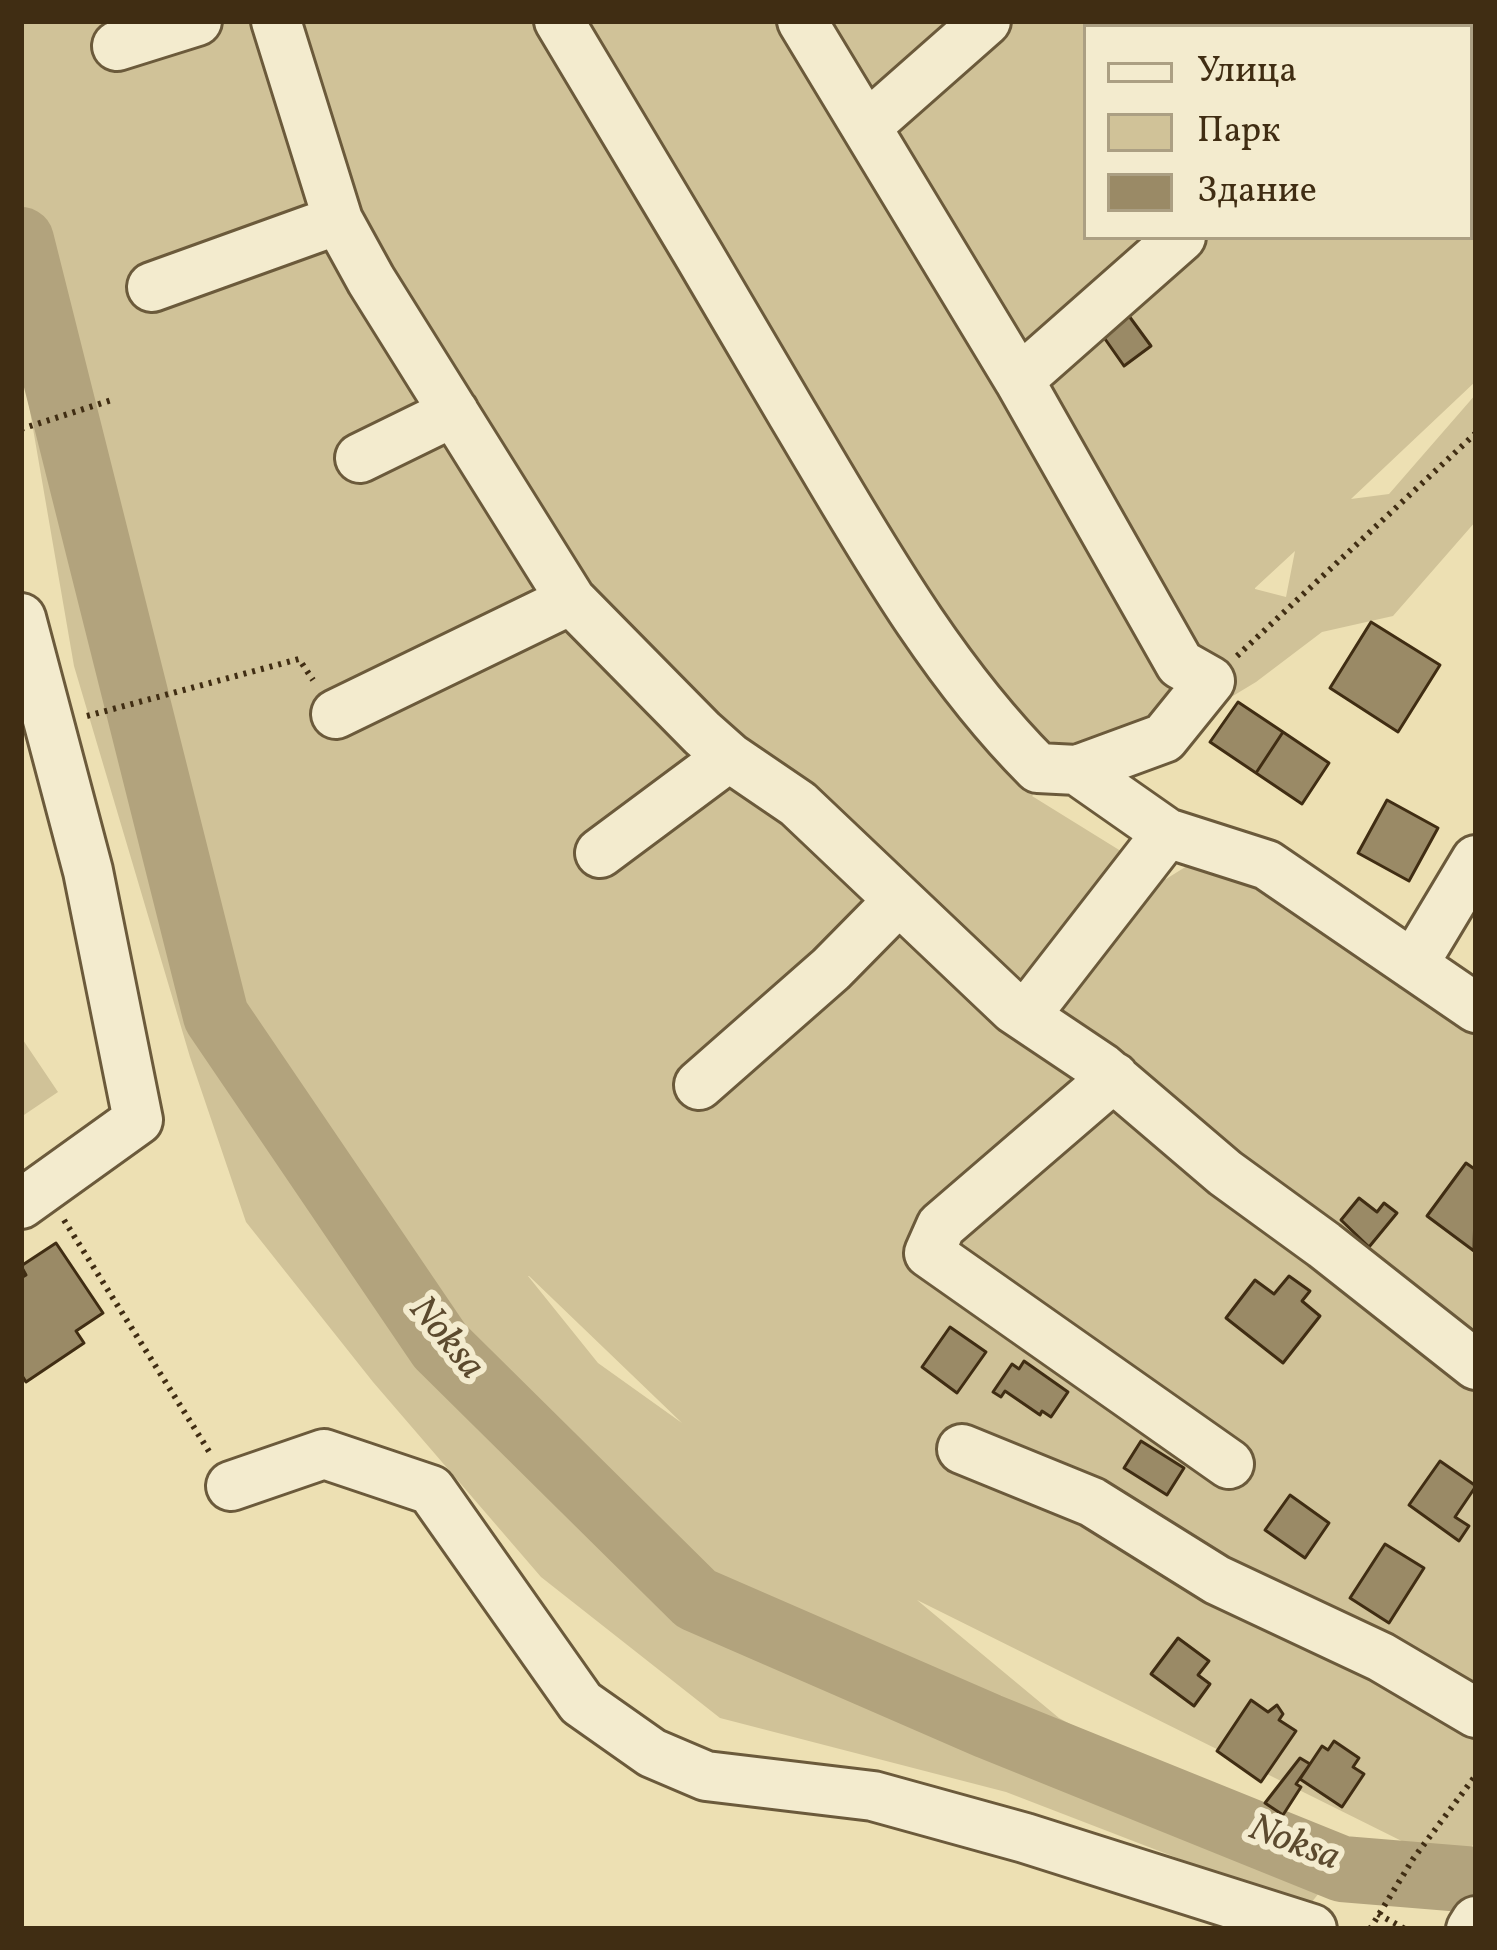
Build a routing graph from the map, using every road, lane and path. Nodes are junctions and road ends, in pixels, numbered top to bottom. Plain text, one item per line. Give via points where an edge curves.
1 (197, 21) edge
2 (277, 21) edge
3 (559, 21) edge
4 (802, 21) edge
5 (986, 21) edge
6 (117, 46) dead end
7 (867, 126) junction
8 (338, 220) junction
9 (1178, 240) edge
10 (152, 287) dead end
11 (1019, 380) junction
12 (115, 399) dead end
13 (454, 412) junction
14 (21, 429) edge
15 (1476, 433) edge
16 (360, 458) dead end
17 (571, 600) junction
18 (21, 618) edge
19 (1210, 681) junction
20 (336, 714) joint
21 (77, 718) dead end
22 (729, 758) junction
23 (1077, 770) junction
24 (1167, 832) junction
25 (600, 853) dead end
26 (1476, 860) edge
27 (898, 901) junction
28 (1413, 965) junction
29 (1476, 1008) edge
30 (1025, 1016) junction
31 (1114, 1077) junction
32 (698, 1085) dead end
33 (33, 1197) edge
34 (1476, 1365) edge
35 (962, 1449) dead end
36 (1229, 1464) dead end
37 (231, 1486) joint
38 (1476, 1713) edge
39 (1476, 1775) edge
40 (1378, 1914) junction
41 (1476, 1921) edge
42 (1312, 1929) edge
43 (1370, 1929) edge
44 (1405, 1929) edge
45 (1471, 1929) edge

1 - 6 street
2 - 8 street
3 - 23 street via 943,655 1038,768
4 - 7 street
5 - 7 street
7 - 11 street
8 - 10 street
8 - 13 street
9 - 11 street
11 - 19 street via 1180,664
12 - 14 path
13 - 16 street
13 - 17 street
15 - 19 path
17 - 20 street
17 - 22 street
18 - 33 street via 88,871 138,1120
19 - 23 street via 1164,738
20 - 21 path via 299,659
22 - 25 street
22 - 27 street via 798,804
23 - 24 street
24 - 28 street via 1267,865
24 - 30 street
26 - 28 street
27 - 30 street
27 - 32 street
28 - 29 street
30 - 31 street
31 - 34 street via 1225,1173
31 - 36 street via 941,1226 929,1253
33 - 37 path
35 - 38 street via 1092,1502 1217,1580 1381,1657
37 - 42 street via 324,1454 431,1490 581,1703 652,1754 706,1776 872,1796
39 - 40 path
40 - 43 path
40 - 44 path
41 - 45 street

